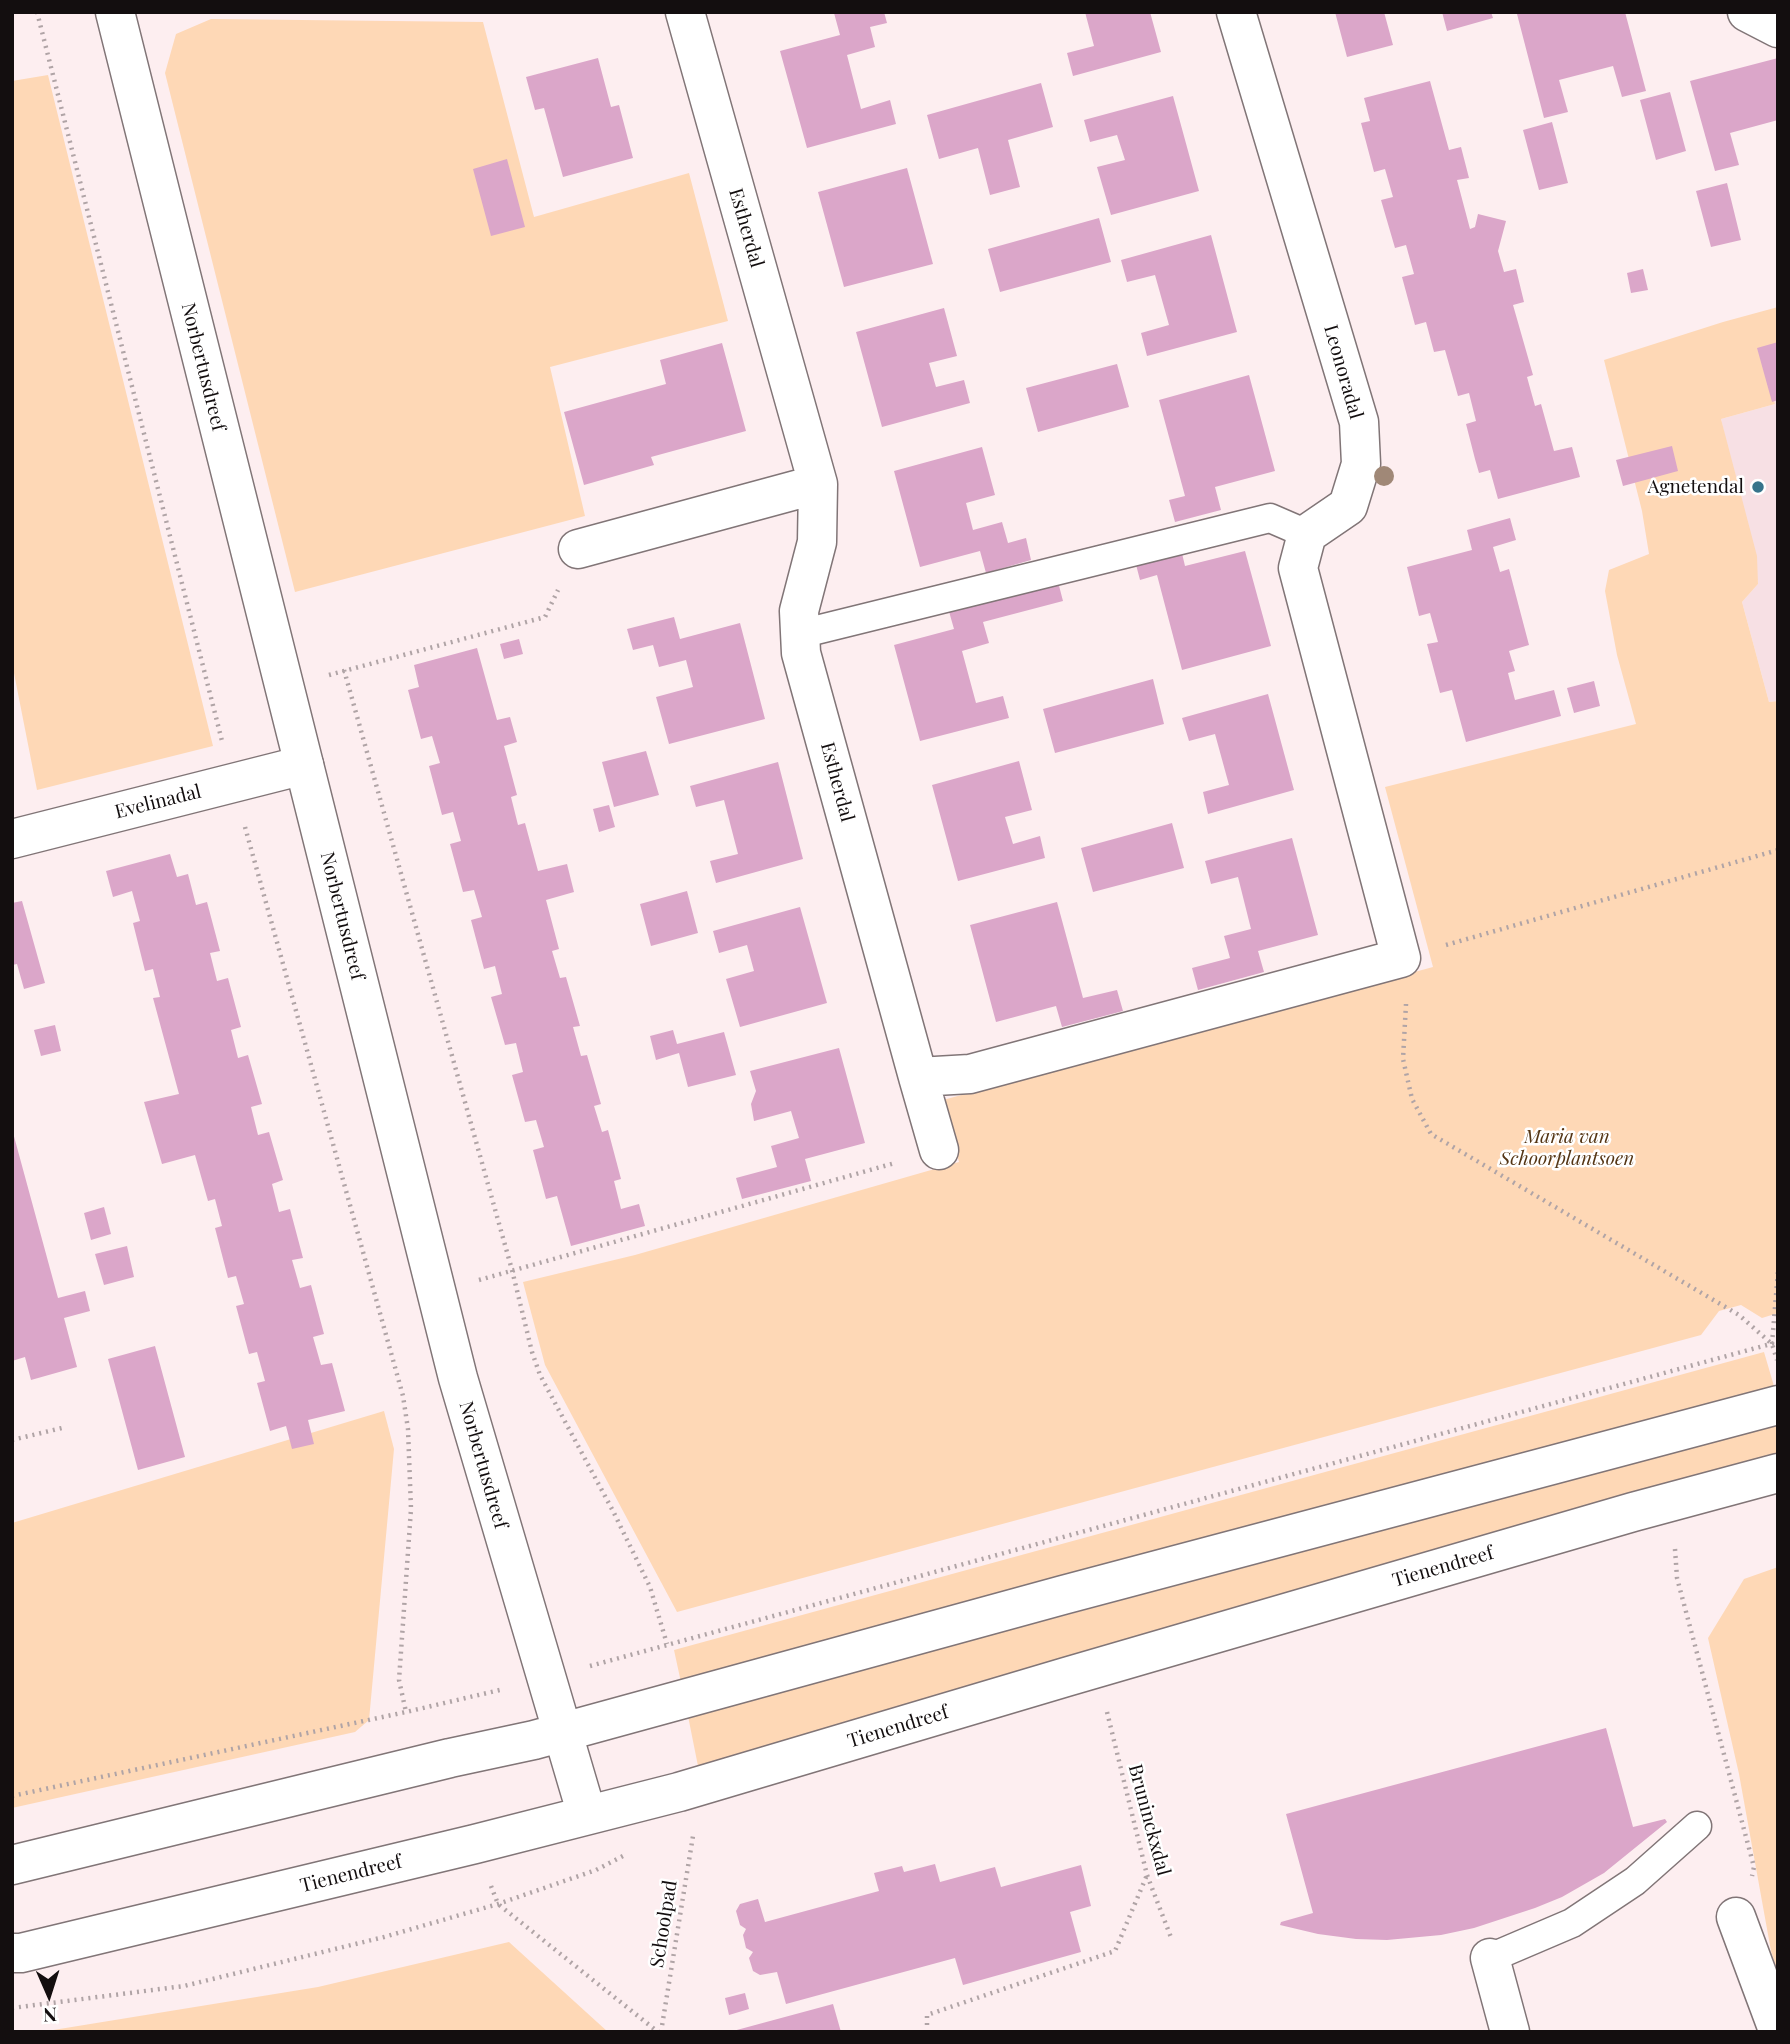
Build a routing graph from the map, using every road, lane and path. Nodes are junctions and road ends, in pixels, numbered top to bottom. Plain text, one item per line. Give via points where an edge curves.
1 (37, 12) edge
2 (685, 12) edge
3 (1236, 12) edge
4 (1747, 12) edge
5 (124, 14) edge
6 (1778, 27) edge
7 (818, 484) junction
8 (1307, 534) junction
9 (578, 548) joint
10 (800, 634) junction
11 (345, 670) junction
12 (284, 687) junction
13 (304, 765) junction
14 (233, 783) junction
15 (12, 839) edge
16 (1778, 850) edge
17 (1401, 958) junction
18 (918, 1077) junction
19 (939, 1150) joint
20 (512, 1270) junction
21 (1778, 1271) edge
22 (438, 1293) junction
23 (1775, 1343) edge
24 (1778, 1365) edge
25 (1778, 1405) edge
26 (66, 1427) dead end
27 (12, 1440) edge
28 (1778, 1473) edge
29 (1675, 1548) dead end
30 (667, 1644) junction
31 (546, 1678) junction
32 (1105, 1705) dead end
33 (406, 1712) junction
34 (562, 1732) junction
35 (12, 1796) edge
36 (587, 1815) junction
37 (1697, 1826) dead end
38 (693, 1833) dead end
39 (12, 1865) edge
40 (1147, 1875) junction
41 (498, 1904) dead end
42 (1736, 1917) joint
43 (1172, 1940) dead end
44 (12, 1953) edge
45 (1490, 1958) joint
46 (1778, 2030) edge
47 (660, 2032) edge
48 (927, 2032) edge
49 (1510, 2032) edge

1 - 14 path
2 - 7 street, Estherdal
3 - 8 street, Leonoradal via 1359,422 1361,464 1348,506
4 - 6 street
5 - 12 street, Norbertusdreef
7 - 9 street
7 - 10 street, Estherdal via 817,542 799,611
8 - 10 lane via 1269,518
8 - 17 street via 1298,568
9 - 11 path via 545,617
10 - 18 street, Estherdal via 801,653
11 - 12 path
11 - 20 path
12 - 13 street, Norbertusdreef
13 - 14 street, Evelinadal
13 - 22 street, Norbertusdreef
14 - 15 street, Evelinadal
14 - 33 path via 402,1396 411,1509 399,1680
16 - 17 path
17 - 18 street via 970,1074
17 - 23 path via 1407,1014 1403,1059 1412,1099 1431,1134 1740,1315
18 - 19 street, Estherdal
19 - 20 path
20 - 22 path
20 - 30 path via 540,1375 650,1587
21 - 23 path
22 - 31 street, Norbertusdreef via 458,1378
23 - 24 path
23 - 30 path
25 - 34 street
26 - 27 path
28 - 36 street, Tienendreef
29 - 42 path via 1677,1578 1754,1867
30 - 31 path
31 - 33 path
31 - 34 street, Norbertusdreef
32 - 40 path, Bruninckxdal
33 - 35 path
34 - 36 street, Norbertusdreef
34 - 39 street
36 - 44 street, Tienendreef
37 - 45 lane via 1635,1881 1572,1923
38 - 47 path, Schoolpad
40 - 43 path, Bruninckxdal
40 - 48 path via 1115,1951 927,2015
41 - 47 path, Schoolpad
42 - 46 street
45 - 49 street

